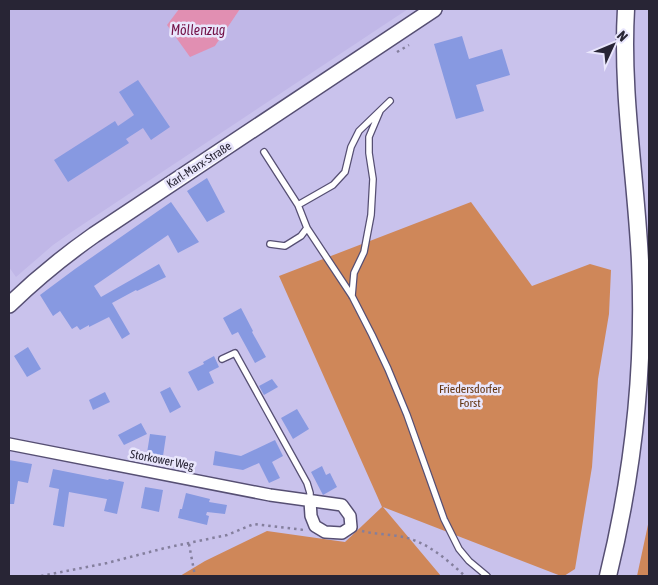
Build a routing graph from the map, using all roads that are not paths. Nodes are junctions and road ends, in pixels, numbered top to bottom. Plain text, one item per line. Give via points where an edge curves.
1 (434, 9) edge
2 (626, 9) edge
3 (390, 101) dead end
4 (380, 111) junction
5 (264, 152) dead end
6 (298, 205) junction
7 (307, 228) junction
8 (270, 244) dead end
9 (352, 296) junction
10 (9, 304) edge
11 (222, 359) dead end
12 (9, 444) edge
13 (310, 501) junction
14 (488, 576) edge
15 (608, 576) edge

1 - 10 street, Karl-Marx-Straße via 94,235
2 - 15 main road via 625,77 638,218 641,332 631,457
3 - 4 lane
4 - 6 lane via 359,131 345,172 334,185
4 - 9 lane via 369,137 373,179 371,215 364,252 354,273
5 - 6 lane
6 - 7 lane
7 - 8 lane via 285,246
7 - 9 lane
9 - 14 lane via 388,368 444,520 458,549
11 - 13 lane via 235,353 307,483
12 - 13 street, Storkower Weg
13 - 13 street, Storkower Weg via 342,505 350,516 351,527 342,533 325,532 315,526

